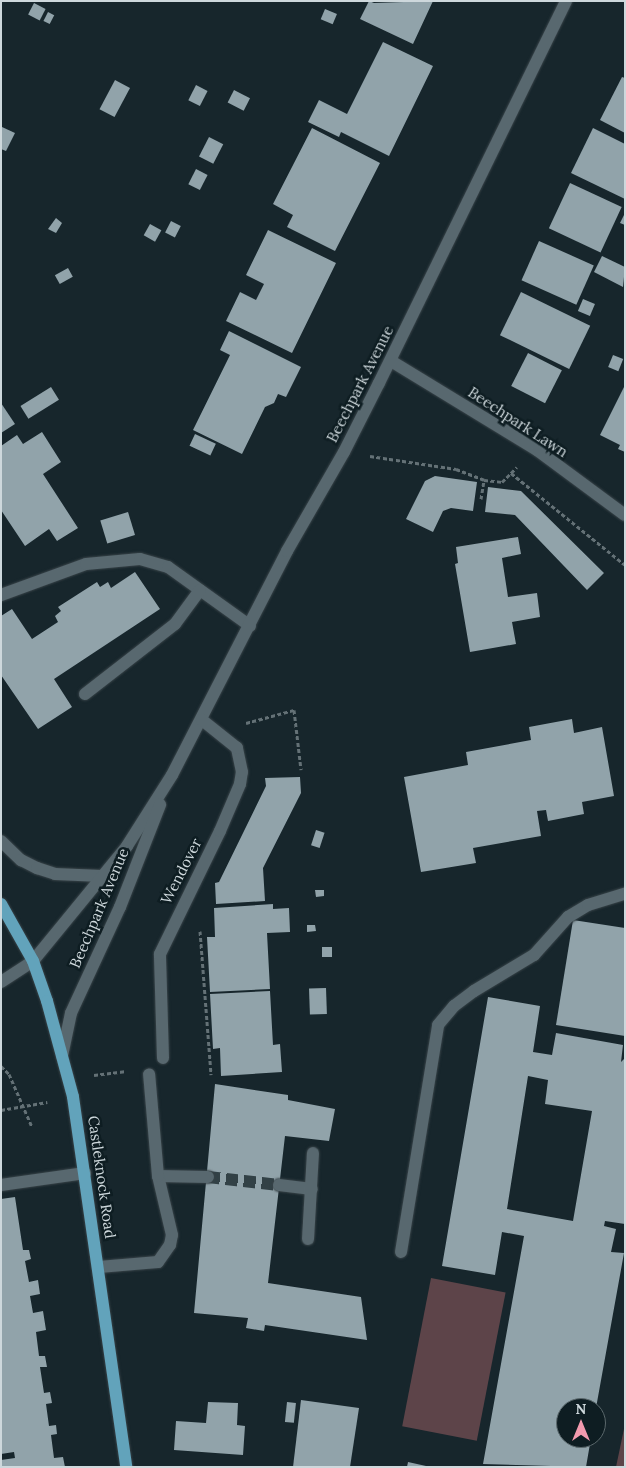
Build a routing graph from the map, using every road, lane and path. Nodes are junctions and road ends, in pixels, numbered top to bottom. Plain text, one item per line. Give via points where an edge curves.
1 (566, 1) edge
2 (390, 360) junction
3 (536, 450) junction
4 (344, 452) junction
5 (510, 473) junction
6 (484, 480) junction
7 (481, 499) dead end
8 (625, 515) edge
9 (625, 565) edge
10 (200, 590) junction
11 (1, 595) edge
12 (250, 626) junction
13 (85, 694) dead end
14 (202, 720) junction
15 (240, 725) dead end
16 (302, 770) dead end
17 (172, 775) junction
18 (1, 841) edge
19 (102, 876) junction
20 (625, 894) edge
21 (1, 904) edge
22 (32, 961) junction
23 (1, 982) edge
24 (62, 1056) junction
25 (163, 1058) dead end
26 (1, 1066) edge
27 (149, 1074) joint
28 (68, 1078) junction
29 (73, 1097) junction
30 (23, 1106) junction
31 (1, 1110) edge
32 (32, 1127) dead end
33 (313, 1153) dead end
34 (85, 1173) junction
35 (158, 1176) junction
36 (208, 1177) tunnel mouth
37 (1, 1185) edge
38 (279, 1185) tunnel mouth
39 (312, 1190) junction
40 (308, 1239) dead end
41 (401, 1252) dead end
42 (99, 1267) junction
43 (126, 1467) edge

1 - 2 street, Beechpark Avenue
2 - 3 street, Beechpark Lawn
2 - 4 street, Beechpark Avenue
3 - 5 path
3 - 8 street, Beechpark Lawn
4 - 6 path via 456,469
4 - 12 street, Beechpark Avenue via 287,551
5 - 6 path via 502,482
5 - 9 path
6 - 7 path
10 - 11 street via 168,567 155,562 114,560 86,564
10 - 12 street
10 - 13 street via 175,624
12 - 14 street, Beechpark Avenue
14 - 17 street, Beechpark Avenue
14 - 25 street, Wendover via 237,748 242,772 220,831 160,954
15 - 16 path via 294,710
17 - 19 street, Beechpark Avenue via 127,846
17 - 24 street, Beechpark Avenue via 120,907 71,1013
18 - 19 street via 21,860 36,868 54,874
19 - 22 street, Beechpark Avenue
20 - 41 street via 588,905 568,917 534,955 474,991 454,1006 438,1026
21 - 22 main road, Castleknock Road
22 - 23 street, Beechpark Avenue
22 - 24 main road, Castleknock Road
24 - 28 main road, Castleknock Road
26 - 30 path via 9,1074
27 - 28 path via 126,1071
27 - 35 street
28 - 29 main road, Castleknock Road
29 - 30 path
29 - 34 main road, Castleknock Road
30 - 31 path
30 - 32 path
33 - 39 street
34 - 37 street
34 - 42 main road, Castleknock Road
35 - 36 street
35 - 42 street via 172,1235 166,1254 158,1262
38 - 39 street
39 - 40 street
42 - 43 main road, Castleknock Road

